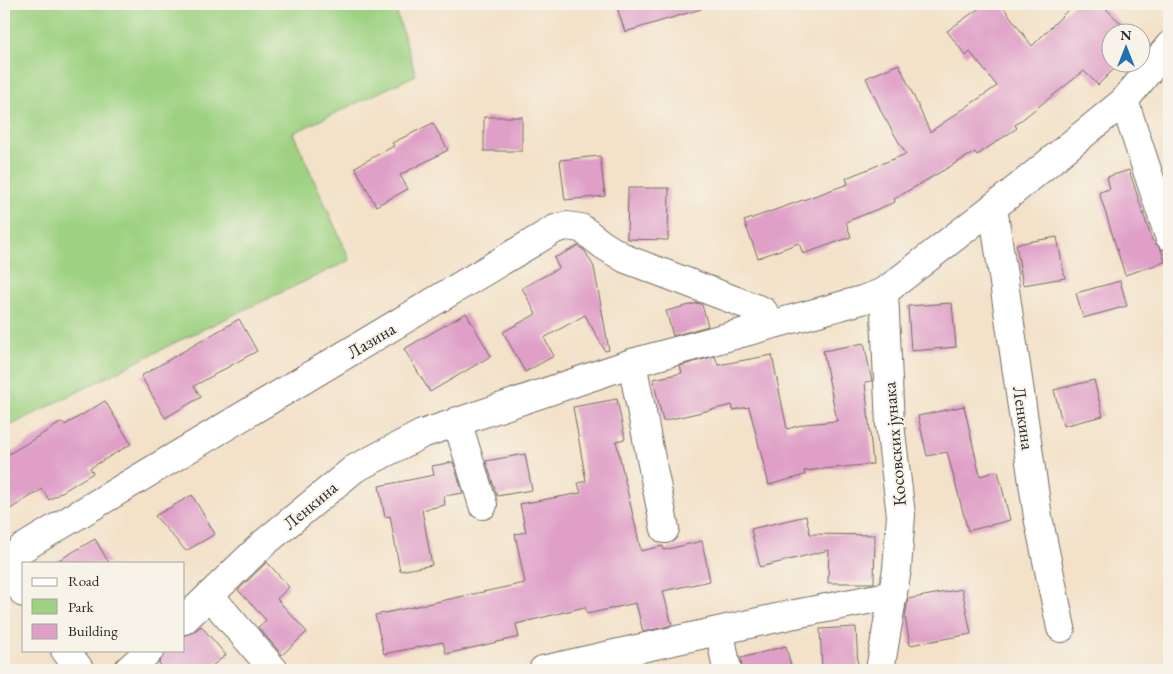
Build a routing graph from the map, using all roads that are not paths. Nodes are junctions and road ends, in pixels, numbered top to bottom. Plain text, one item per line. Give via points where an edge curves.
1 (1169, 46) edge
2 (1124, 101) junction
3 (993, 207) junction
4 (1169, 236) edge
5 (884, 292) junction
6 (772, 324) junction
7 (632, 363) junction
8 (457, 421) junction
9 (482, 505) dead end
10 (665, 529) dead end
11 (22, 590) edge
12 (893, 595) junction
13 (210, 596) junction
14 (185, 619) edge
15 (1062, 628) dead end
16 (720, 632) junction
17 (66, 652) edge
18 (148, 652) edge
19 (80, 670) edge
20 (128, 670) edge
21 (274, 670) edge
22 (543, 670) edge
23 (728, 670) edge
24 (880, 670) edge

1 - 2 street, Ленкина
2 - 3 street, Ленкина
2 - 4 street
3 - 5 street, Ленкина
3 - 15 street, Ленкина via 1038,516
5 - 6 street, Ленкина
5 - 12 street, Косовских јунака via 890,425 901,515
6 - 7 street, Ленкина
6 - 11 street, Лазина via 763,311 626,259 581,228 566,226 555,229 21,549 11,566
7 - 8 street, Ленкина
7 - 10 street
8 - 9 street
8 - 13 street, Ленкина via 422,434 354,469 263,544
12 - 16 street
12 - 24 street, Косовских јунака
13 - 14 street, Ленкина
13 - 21 street
16 - 22 street
16 - 23 street
17 - 19 street
18 - 20 street

